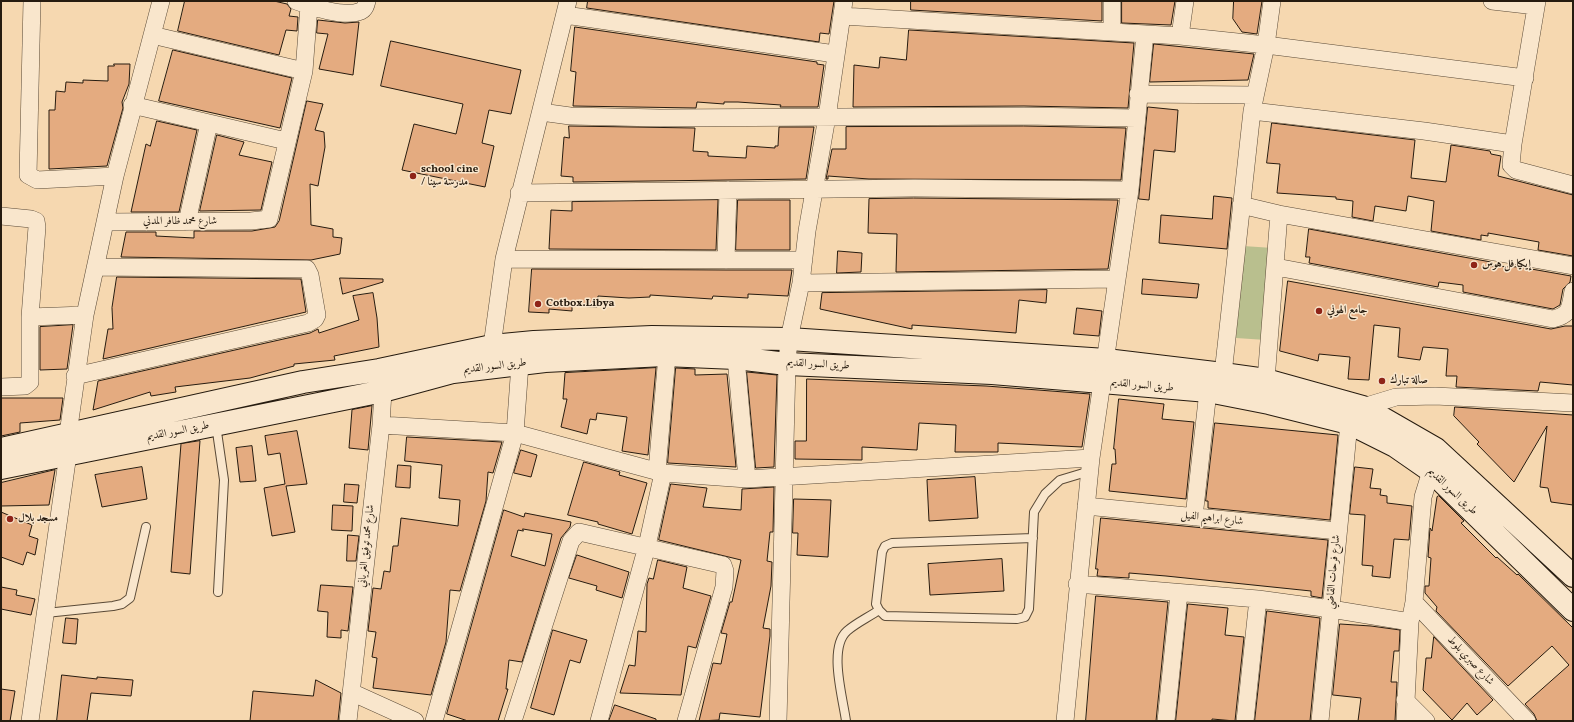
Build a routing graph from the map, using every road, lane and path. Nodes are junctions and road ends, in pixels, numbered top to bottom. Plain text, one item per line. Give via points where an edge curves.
1 (32, 1) edge
2 (161, 1) edge
3 (367, 1) edge
4 (1112, 1) edge
5 (1185, 1) edge
6 (1272, 1) edge
7 (1492, 1) edge
8 (302, 3) edge
9 (1537, 4) edge
10 (566, 8) edge
11 (843, 8) edge
12 (1112, 32) junction
13 (1145, 34) junction
14 (152, 35) junction
15 (1180, 36) junction
16 (1266, 44) junction
17 (835, 54) junction
18 (304, 71) junction
19 (1525, 78) junction
20 (1138, 94) junction
21 (1253, 103) junction
22 (132, 105) junction
23 (540, 112) junction
24 (827, 117) junction
25 (1136, 118) junction
26 (209, 123) junction
27 (286, 141) junction
28 (1513, 144) junction
29 (115, 176) junction
30 (1573, 185) edge
31 (814, 189) junction
32 (728, 190) junction
33 (1130, 190) junction
34 (520, 193) junction
35 (1241, 205) junction
36 (1279, 214) junction
37 (1, 216) edge
38 (106, 222) junction
39 (187, 222) junction
40 (504, 259) junction
41 (726, 260) junction
42 (804, 260) junction
43 (1573, 266) edge
44 (96, 267) junction
45 (1276, 267) junction
46 (1117, 279) junction
47 (801, 283) junction
48 (1572, 297) edge
49 (86, 315) junction
50 (30, 317) junction
51 (789, 339) junction
52 (492, 346) junction
53 (667, 355) junction
54 (736, 358) junction
55 (1106, 360) junction
56 (520, 364) junction
57 (787, 364) junction
58 (1223, 374) junction
59 (75, 376) junction
60 (381, 380) junction
61 (1266, 380) junction
62 (1102, 382) junction
63 (1, 387) edge
64 (1208, 391) junction
65 (1573, 403) edge
66 (1363, 407) junction
67 (1349, 423) junction
68 (216, 424) junction
69 (381, 425) junction
70 (515, 434) junction
71 (68, 444) junction
72 (1, 449) edge
73 (1090, 464) junction
74 (1, 468) edge
75 (1431, 471) junction
76 (660, 472) junction
77 (784, 478) junction
78 (747, 479) junction
79 (1086, 506) junction
80 (1194, 517) junction
81 (146, 527) dead end
82 (1338, 531) junction
83 (1033, 538) junction
84 (647, 546) junction
85 (1573, 576) edge
86 (1077, 584) junction
87 (218, 592) dead end
88 (1179, 593) junction
89 (1258, 599) junction
90 (1414, 602) junction
91 (1331, 608) junction
92 (879, 610) junction
93 (1573, 610) edge
94 (46, 612) junction
95 (1410, 622) junction
96 (351, 692) junction
97 (1405, 700) junction
98 (30, 721) edge
99 (348, 721) edge
100 (415, 721) edge
101 (434, 721) edge
102 (513, 721) edge
103 (599, 721) edge
104 (686, 721) edge
105 (778, 721) edge
106 (846, 721) edge
107 (1065, 721) edge
108 (1166, 721) edge
109 (1245, 721) edge
110 (1320, 721) edge
111 (1405, 721) edge
112 (1426, 721) edge
113 (1527, 721) edge

1 - 29 street via 28,175 37,180
2 - 14 street
3 - 8 street via 362,11 340,13
4 - 12 street
5 - 15 street
6 - 16 street
7 - 9 street
8 - 18 street
9 - 19 street
10 - 17 street
10 - 23 street
11 - 12 street
11 - 17 street
12 - 13 street
13 - 15 street
13 - 20 street
14 - 18 street
14 - 22 street
15 - 16 street
16 - 19 street
16 - 21 street
17 - 24 street
18 - 27 street
19 - 28 street
20 - 21 street
20 - 25 street
21 - 28 street
21 - 35 street
22 - 26 street
22 - 29 street
23 - 24 street via 570,116 660,118
23 - 34 street
24 - 25 street
24 - 31 street
25 - 33 street
26 - 27 street
26 - 39 street
27 - 39 street, شارع محمد ظافر المدني via 268,219
28 - 30 street via 1513,168
29 - 38 street
31 - 32 street
31 - 33 street
31 - 42 street
32 - 34 street
32 - 41 street
33 - 46 street
34 - 40 street
35 - 36 street
35 - 58 street
36 - 43 street
36 - 45 street
37 - 50 street via 36,221
38 - 39 street, شارع محمد ظافر المدني
38 - 44 street
40 - 41 street
40 - 52 street
41 - 42 street
42 - 47 street
44 - 49 street
44 - 59 street via 307,269 317,315 308,323
45 - 48 street via 1553,319 1563,317 1568,312
45 - 61 street
46 - 47 street
46 - 55 street
47 - 51 street
49 - 50 street
49 - 59 street
50 - 63 street via 30,382 25,386
51 - 52 main road, طريق السور القديم via 652,337
51 - 55 main road, طريق السور القديم
51 - 57 street
52 - 60 main road, طريق السور القديم
53 - 54 main road, طريق السور القديم
53 - 56 main road, طريق السور القديم
53 - 76 street
54 - 57 main road, طريق السور القديم
54 - 78 street
55 - 58 main road, طريق السور القديم
55 - 62 street
56 - 60 main road, طريق السور القديم
56 - 70 street
57 - 62 main road, طريق السور القديم via 992,373
57 - 77 street
58 - 61 main road, طريق السور القديم
59 - 71 street
60 - 68 main road, طريق السور القديم
60 - 69 street, شارع محمد توفيق الغرياني
60 - 71 main road, طريق السور القديم via 303,382
61 - 66 main road, طريق السور القديم
62 - 64 main road, طريق السور القديم
62 - 73 street
64 - 67 main road, طريق السور القديم
64 - 80 street
65 - 66 street via 1427,396 1396,397
66 - 67 street
66 - 85 main road, طريق السور القديم via 1436,449
67 - 75 main road, طريق السور القديم via 1395,446
67 - 82 street, شارع فرحات القاضي
68 - 71 main road, طريق السور القديم
68 - 87 lane via 224,480
69 - 70 street
69 - 96 street, شارع محمد توفيق الغرياني
70 - 76 street
70 - 101 street
71 - 72 main road, طريق السور القديم
71 - 74 main road, طريق السور القديم
71 - 94 street
73 - 77 street
73 - 79 street
73 - 83 lane via 1060,480 1045,494 1034,512
75 - 90 street via 1423,497
75 - 93 main road, طريق السور القديم
76 - 78 street
76 - 84 street
77 - 78 street
77 - 105 street
79 - 80 street, شارع ابراهيم الفيل
79 - 86 street
80 - 82 street, شارع ابراهيم الفيل
81 - 94 lane via 130,598 122,604 113,606
82 - 91 street, شارع فرحات القاضي
83 - 92 lane via 892,543 884,546 876,604
83 - 92 lane via 1029,608 1025,617 1017,619 885,616
84 - 102 street via 579,532 574,536
84 - 103 street
84 - 104 street via 714,562 723,565 725,571 724,587
86 - 88 street
86 - 107 street
88 - 89 street
88 - 108 street
89 - 91 street
89 - 109 street
90 - 95 street
90 - 113 street, شارع صبري بلوط
91 - 95 street
91 - 110 street, شارع فرحات القاضي
92 - 106 lane via 847,631 840,641 837,656
94 - 98 street via 48,648
95 - 97 street
96 - 99 street, شارع محمد توفيق الغرياني
96 - 100 street
97 - 111 street
97 - 112 street

